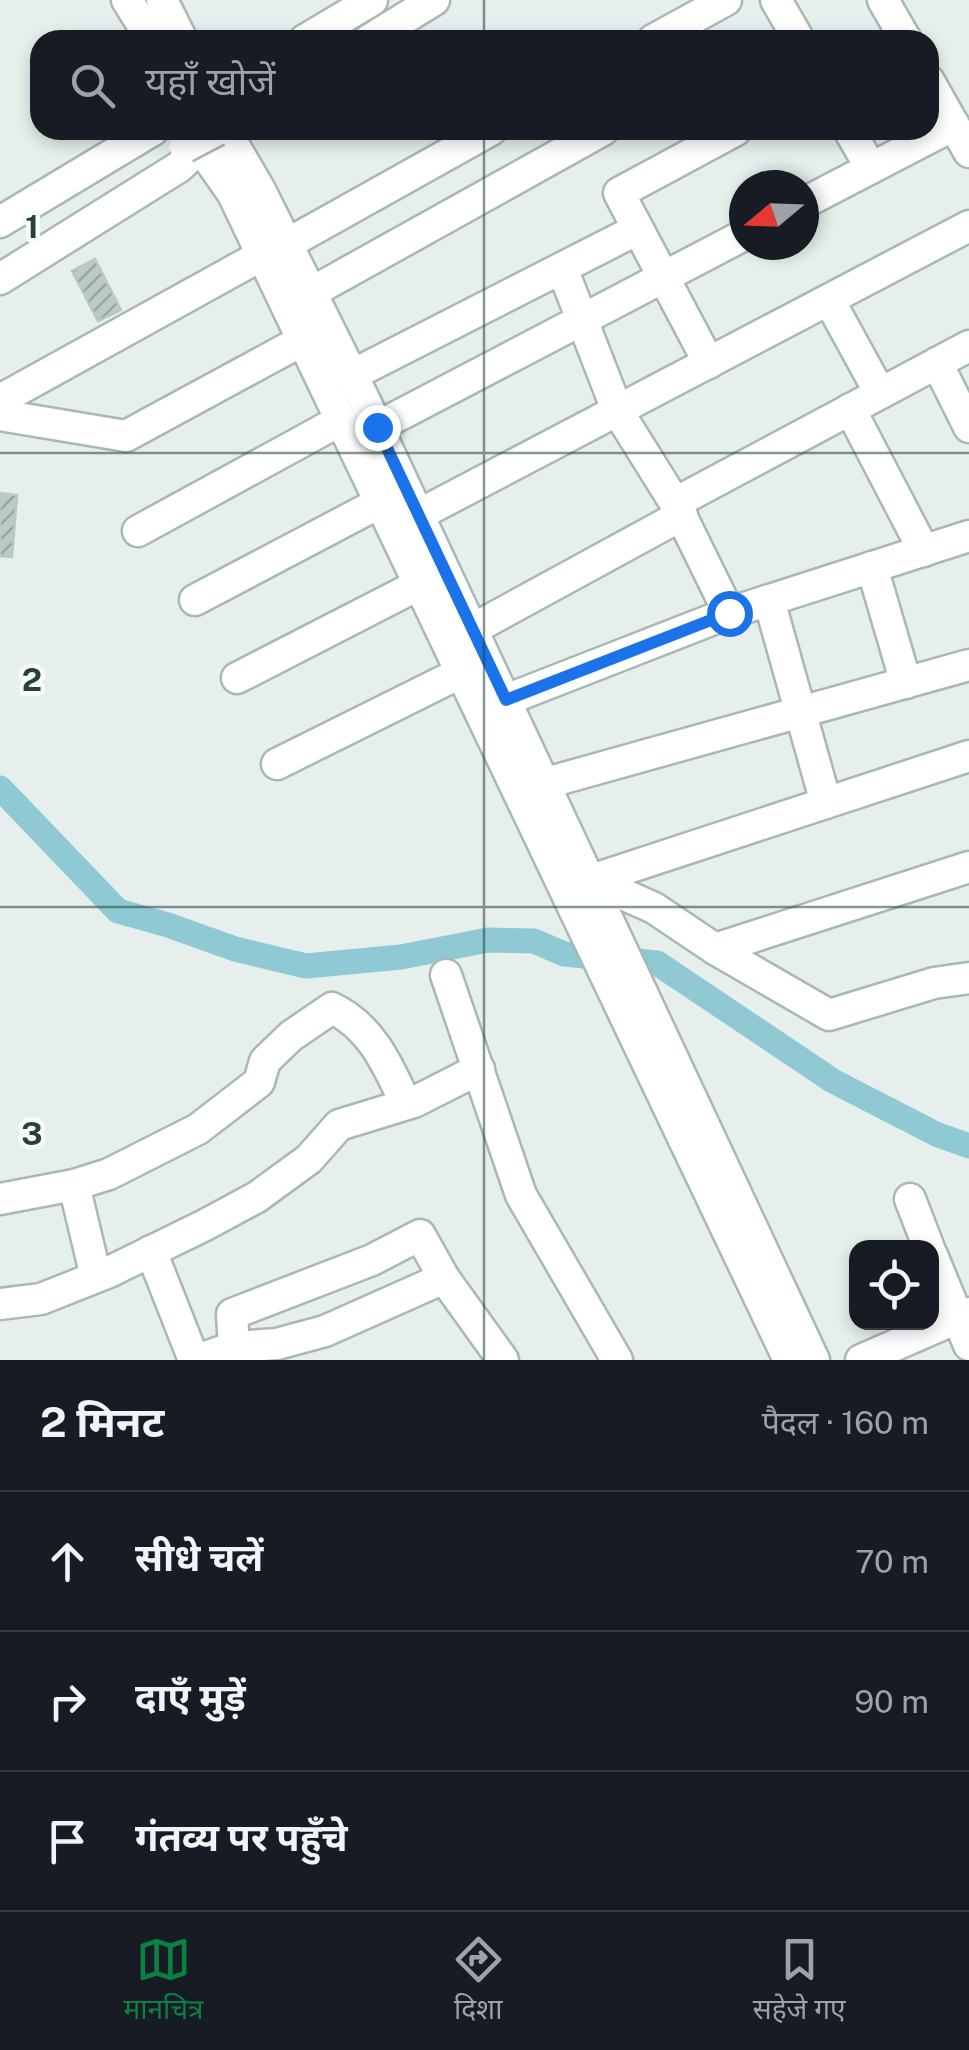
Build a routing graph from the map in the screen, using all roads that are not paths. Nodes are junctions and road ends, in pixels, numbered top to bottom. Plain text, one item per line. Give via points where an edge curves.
1 (127, 0) edge
2 (162, 0) edge
3 (372, 0) edge
4 (434, 0) edge
5 (726, 0) edge
6 (883, 0) edge
7 (146, 30) edge
8 (177, 30) edge
9 (322, 30) edge
10 (385, 30) edge
11 (672, 30) edge
12 (900, 30) edge
13 (939, 99) edge
14 (954, 125) junction
15 (939, 133) edge
16 (109, 140) edge
17 (136, 140) edge
18 (474, 140) edge
19 (585, 140) edge
20 (717, 140) edge
21 (855, 140) edge
22 (925, 140) edge
23 (213, 144) edge
24 (969, 152) edge
25 (871, 168) junction
26 (819, 195) edge
27 (0, 201) edge
28 (0, 222) edge
29 (969, 226) edge
30 (638, 229) junction
31 (729, 243) edge
32 (275, 249) junction
33 (0, 263) edge
34 (562, 268) junction
35 (664, 277) junction
36 (0, 278) edge
37 (299, 299) junction
38 (829, 300) junction
39 (583, 319) junction
40 (303, 340) junction
41 (969, 346) edge
42 (709, 363) junction
43 (937, 363) junction
44 (352, 375) junction
45 (880, 393) junction
46 (0, 400) edge
47 (850, 409) junction
48 (616, 410) junction
49 (0, 414) edge
50 (342, 420) junction
51 (377, 427) junction
52 (969, 427) edge
53 (678, 509) junction
54 (398, 515) junction
55 (138, 530) dead end
56 (969, 536) edge
57 (924, 550) junction
58 (872, 567) junction
59 (420, 584) junction
60 (195, 600) dead end
61 (769, 600) junction
62 (729, 613) junction
63 (473, 629) junction
64 (969, 665) edge
65 (462, 672) junction
66 (237, 678) dead end
67 (906, 682) junction
68 (506, 700) junction
69 (800, 712) junction
70 (969, 756) edge
71 (277, 764) dead end
72 (546, 783) junction
73 (826, 803) junction
74 (969, 867) edge
75 (577, 890) junction
76 (714, 949) junction
77 (446, 975) dead end
78 (969, 978) edge
79 (478, 1070) junction
80 (406, 1104) junction
81 (74, 1185) junction
82 (0, 1198) edge
83 (910, 1199) dead end
84 (926, 1240) edge
85 (151, 1252) junction
86 (939, 1270) edge
87 (96, 1277) junction
88 (444, 1278) junction
89 (0, 1304) edge
90 (965, 1326) edge
91 (234, 1347) junction
92 (196, 1360) edge
93 (503, 1360) edge
94 (617, 1360) edge
95 (789, 1360) edge
96 (814, 1360) edge
97 (861, 1360) edge

1 - 7 street
2 - 8 street
3 - 9 street
4 - 10 street
5 - 11 street
6 - 12 street
13 - 14 street
14 - 15 street
14 - 24 street
16 - 27 street
17 - 28 street
18 - 32 street
19 - 37 street
20 - 30 street via 619,193
21 - 25 street
22 - 25 street
23 - 32 street
23 - 33 street, bridge via 184,147
23 - 36 street
25 - 26 street
29 - 38 street
30 - 34 street
30 - 35 street
31 - 35 street
32 - 37 street
32 - 46 street
34 - 39 street
34 - 44 street
35 - 39 street
35 - 42 street
37 - 40 street
37 - 44 street
38 - 42 street
38 - 45 street
39 - 48 street
39 - 51 street
40 - 49 street via 126,436
40 - 50 street
41 - 43 street
42 - 48 street
43 - 45 street
43 - 52 street
44 - 51 street
45 - 47 street
47 - 53 street
47 - 57 street
48 - 53 street
48 - 54 street
50 - 54 street
50 - 55 street
51 - 54 street
53 - 62 street
53 - 63 street
54 - 59 street
54 - 60 street
54 - 63 street
56 - 57 street
57 - 58 street
58 - 61 street
58 - 67 street
59 - 65 street
59 - 66 street
61 - 62 street
61 - 69 street
62 - 68 street
63 - 68 street
64 - 67 street
65 - 71 street
65 - 75 street
67 - 69 street
68 - 72 street
69 - 72 street
69 - 73 street
70 - 73 street
72 - 75 street
73 - 75 street
74 - 76 street
75 - 76 street via 654,908
75 - 95 street via 620,1000
75 - 96 street via 612,926
76 - 78 street via 829,1015
77 - 79 street
79 - 80 street
79 - 94 street via 521,1195
80 - 81 street via 381,1049 332,1008 292,1036 265,1061 259,1082 198,1129
80 - 85 street via 339,1125 310,1159 257,1197
81 - 82 street
81 - 87 street
83 - 84 street
85 - 87 street
85 - 92 street
86 - 90 street
87 - 89 street via 41,1300
88 - 91 street via 326,1331
88 - 91 street via 420,1235 232,1314
88 - 93 street
90 - 97 street
91 - 92 street

